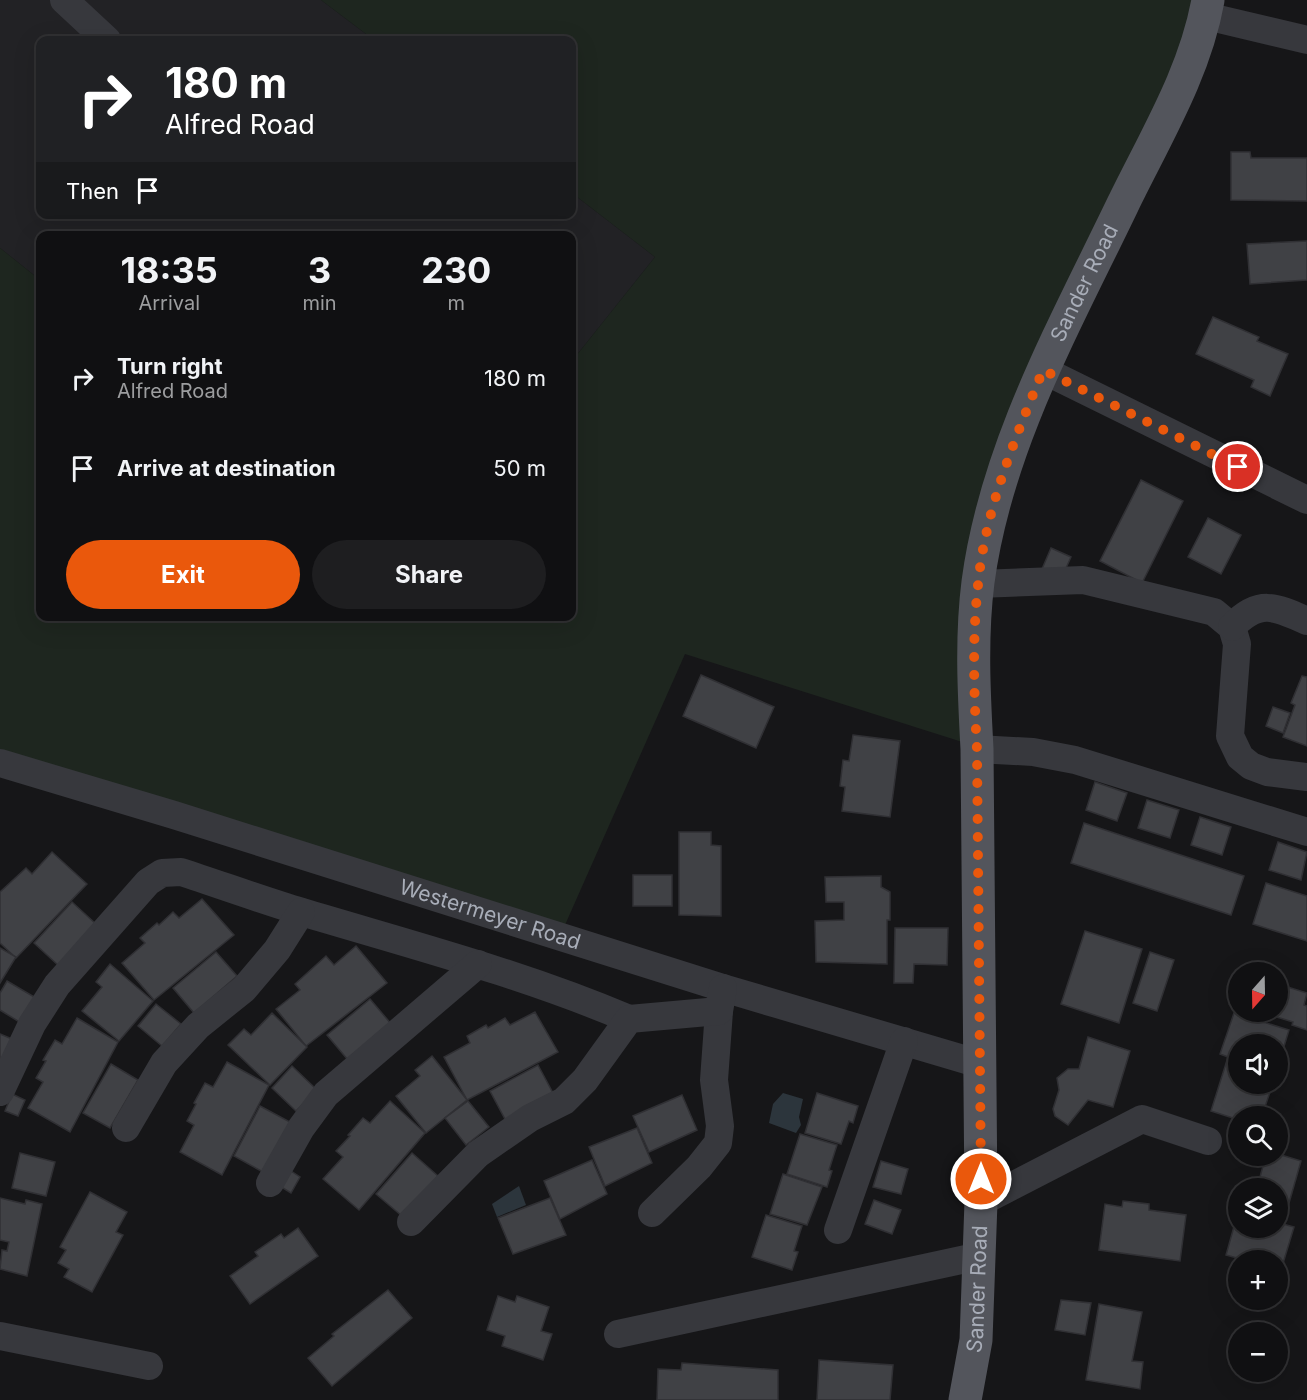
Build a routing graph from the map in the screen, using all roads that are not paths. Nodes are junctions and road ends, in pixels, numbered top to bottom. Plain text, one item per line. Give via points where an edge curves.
1 (64, 0) edge
2 (1207, 8) edge
3 (103, 36) edge
4 (1307, 40) edge
5 (1043, 370) junction
6 (1307, 500) edge
7 (978, 584) junction
8 (1307, 621) edge
9 (1232, 627) junction
10 (977, 750) junction
11 (0, 763) edge
12 (1307, 777) edge
13 (1307, 832) edge
14 (301, 912) junction
15 (477, 964) junction
16 (721, 1000) junction
17 (629, 1019) junction
18 (904, 1041) junction
19 (980, 1064) junction
20 (0, 1092) edge
21 (126, 1128) dead end
22 (1208, 1142) dead end
23 (270, 1183) dead end
24 (981, 1202) junction
25 (652, 1213) dead end
26 (411, 1222) dead end
27 (838, 1230) dead end
28 (980, 1256) junction
29 (618, 1334) dead end
30 (0, 1336) edge
31 (149, 1366) dead end
32 (964, 1400) edge

1 - 3 street
2 - 4 street
2 - 5 main road, Sander Road via 1191,67
5 - 6 street
5 - 7 main road, Sander Road via 1012,445 987,530
7 - 9 street via 1083,580 1214,612
7 - 10 main road, Sander Road via 973,686
8 - 9 street via 1254,608
9 - 12 street via 1237,644 1230,736 1240,757 1267,772
10 - 13 street via 1034,752 1075,760
10 - 19 main road, Sander Road
11 - 16 street, Westermeyer Road via 185,818
14 - 15 street
14 - 20 street via 181,872 162,873 138,893 57,985 32,1024
14 - 21 street via 277,950 244,989 198,1026 164,1062
15 - 17 street via 569,994
15 - 23 street via 327,1094 300,1128
16 - 17 street
16 - 18 street, Westermeyer Road
16 - 25 street via 714,1080 720,1126 718,1143
17 - 26 street via 585,1080 564,1101 530,1118 478,1154
18 - 19 street, Westermeyer Road
18 - 27 street
19 - 24 main road, Sander Road
22 - 24 street via 1142,1119
24 - 28 main road, Sander Road
28 - 29 street
28 - 32 main road, Sander Road via 976,1340
30 - 31 street

